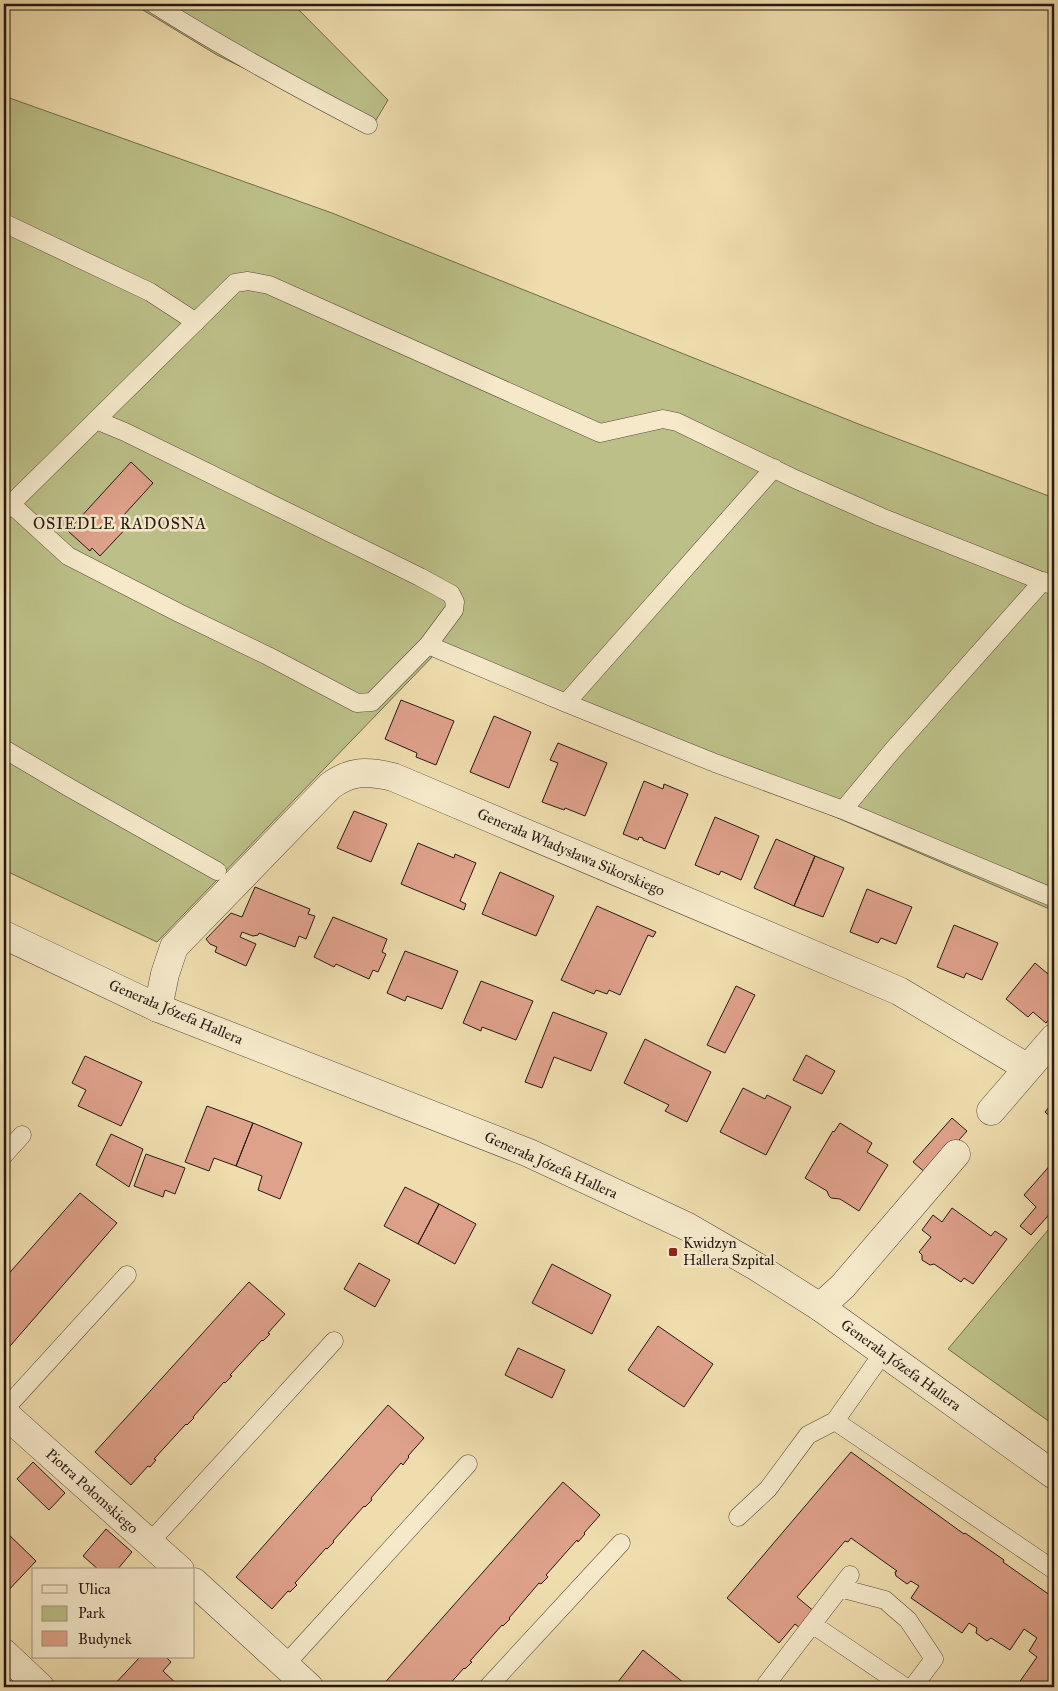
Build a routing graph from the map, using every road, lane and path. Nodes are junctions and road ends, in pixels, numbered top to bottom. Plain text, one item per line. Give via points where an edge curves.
1 (154, 4) edge
2 (368, 125) dead end
3 (4, 223) edge
4 (196, 322) junction
5 (96, 420) junction
6 (774, 468) junction
7 (8, 508) edge
8 (1049, 583) edge
9 (428, 645) junction
10 (566, 703) junction
11 (4, 749) edge
12 (843, 810) junction
13 (218, 871) dead end
14 (1054, 898) edge
15 (4, 935) edge
16 (158, 1008) junction
17 (1054, 1038) edge
18 (1028, 1068) junction
19 (991, 1111) dead end
20 (22, 1135) dead end
21 (956, 1154) dead end
22 (4, 1155) edge
23 (127, 1275) dead end
24 (820, 1307) junction
25 (334, 1341) dead end
26 (883, 1353) junction
27 (4, 1411) edge
28 (835, 1421) junction
29 (468, 1464) dead end
30 (1054, 1475) edge
31 (738, 1517) dead end
32 (150, 1542) junction
33 (622, 1543) dead end
34 (178, 1568) edge
35 (1054, 1570) edge
36 (195, 1583) edge
37 (812, 1624) junction
38 (4, 1653) edge
39 (285, 1665) junction
40 (40, 1687) edge
41 (309, 1687) edge
42 (488, 1687) edge
43 (764, 1687) edge
44 (905, 1687) edge
45 (913, 1687) edge

1 - 2 lane via 275,76
3 - 4 lane via 150,292
4 - 5 lane
4 - 6 lane via 235,283 248,281 269,285 600,433 663,420 677,422
5 - 7 lane
5 - 9 lane via 451,594 454,610
6 - 8 lane via 882,517
6 - 10 lane
7 - 9 lane via 68,556 357,703 372,702
8 - 12 lane via 893,750
9 - 10 lane
10 - 12 lane
11 - 13 lane
12 - 14 lane
15 - 16 street, Generała Józefa Hallera
16 - 18 street, Generała Władysława Sikorskiego via 174,946 330,786 353,774 367,773 392,777 899,991
16 - 24 street, Generała Józefa Hallera via 529,1153 688,1227
17 - 18 street
18 - 19 street
20 - 22 lane
21 - 24 street via 843,1286
23 - 27 lane
24 - 26 street, Generała Józefa Hallera
25 - 32 lane
26 - 28 lane
26 - 30 street, Generała Józefa Hallera
27 - 32 street, Piotra Połomskiego
28 - 31 lane via 808,1435 768,1489
28 - 35 lane
29 - 39 lane
32 - 34 street, Piotra Połomskiego
33 - 42 lane
36 - 39 street
37 - 43 lane
37 - 44 lane
37 - 45 lane via 845,1581 885,1600 908,1620 934,1659
38 - 40 street
39 - 41 street

